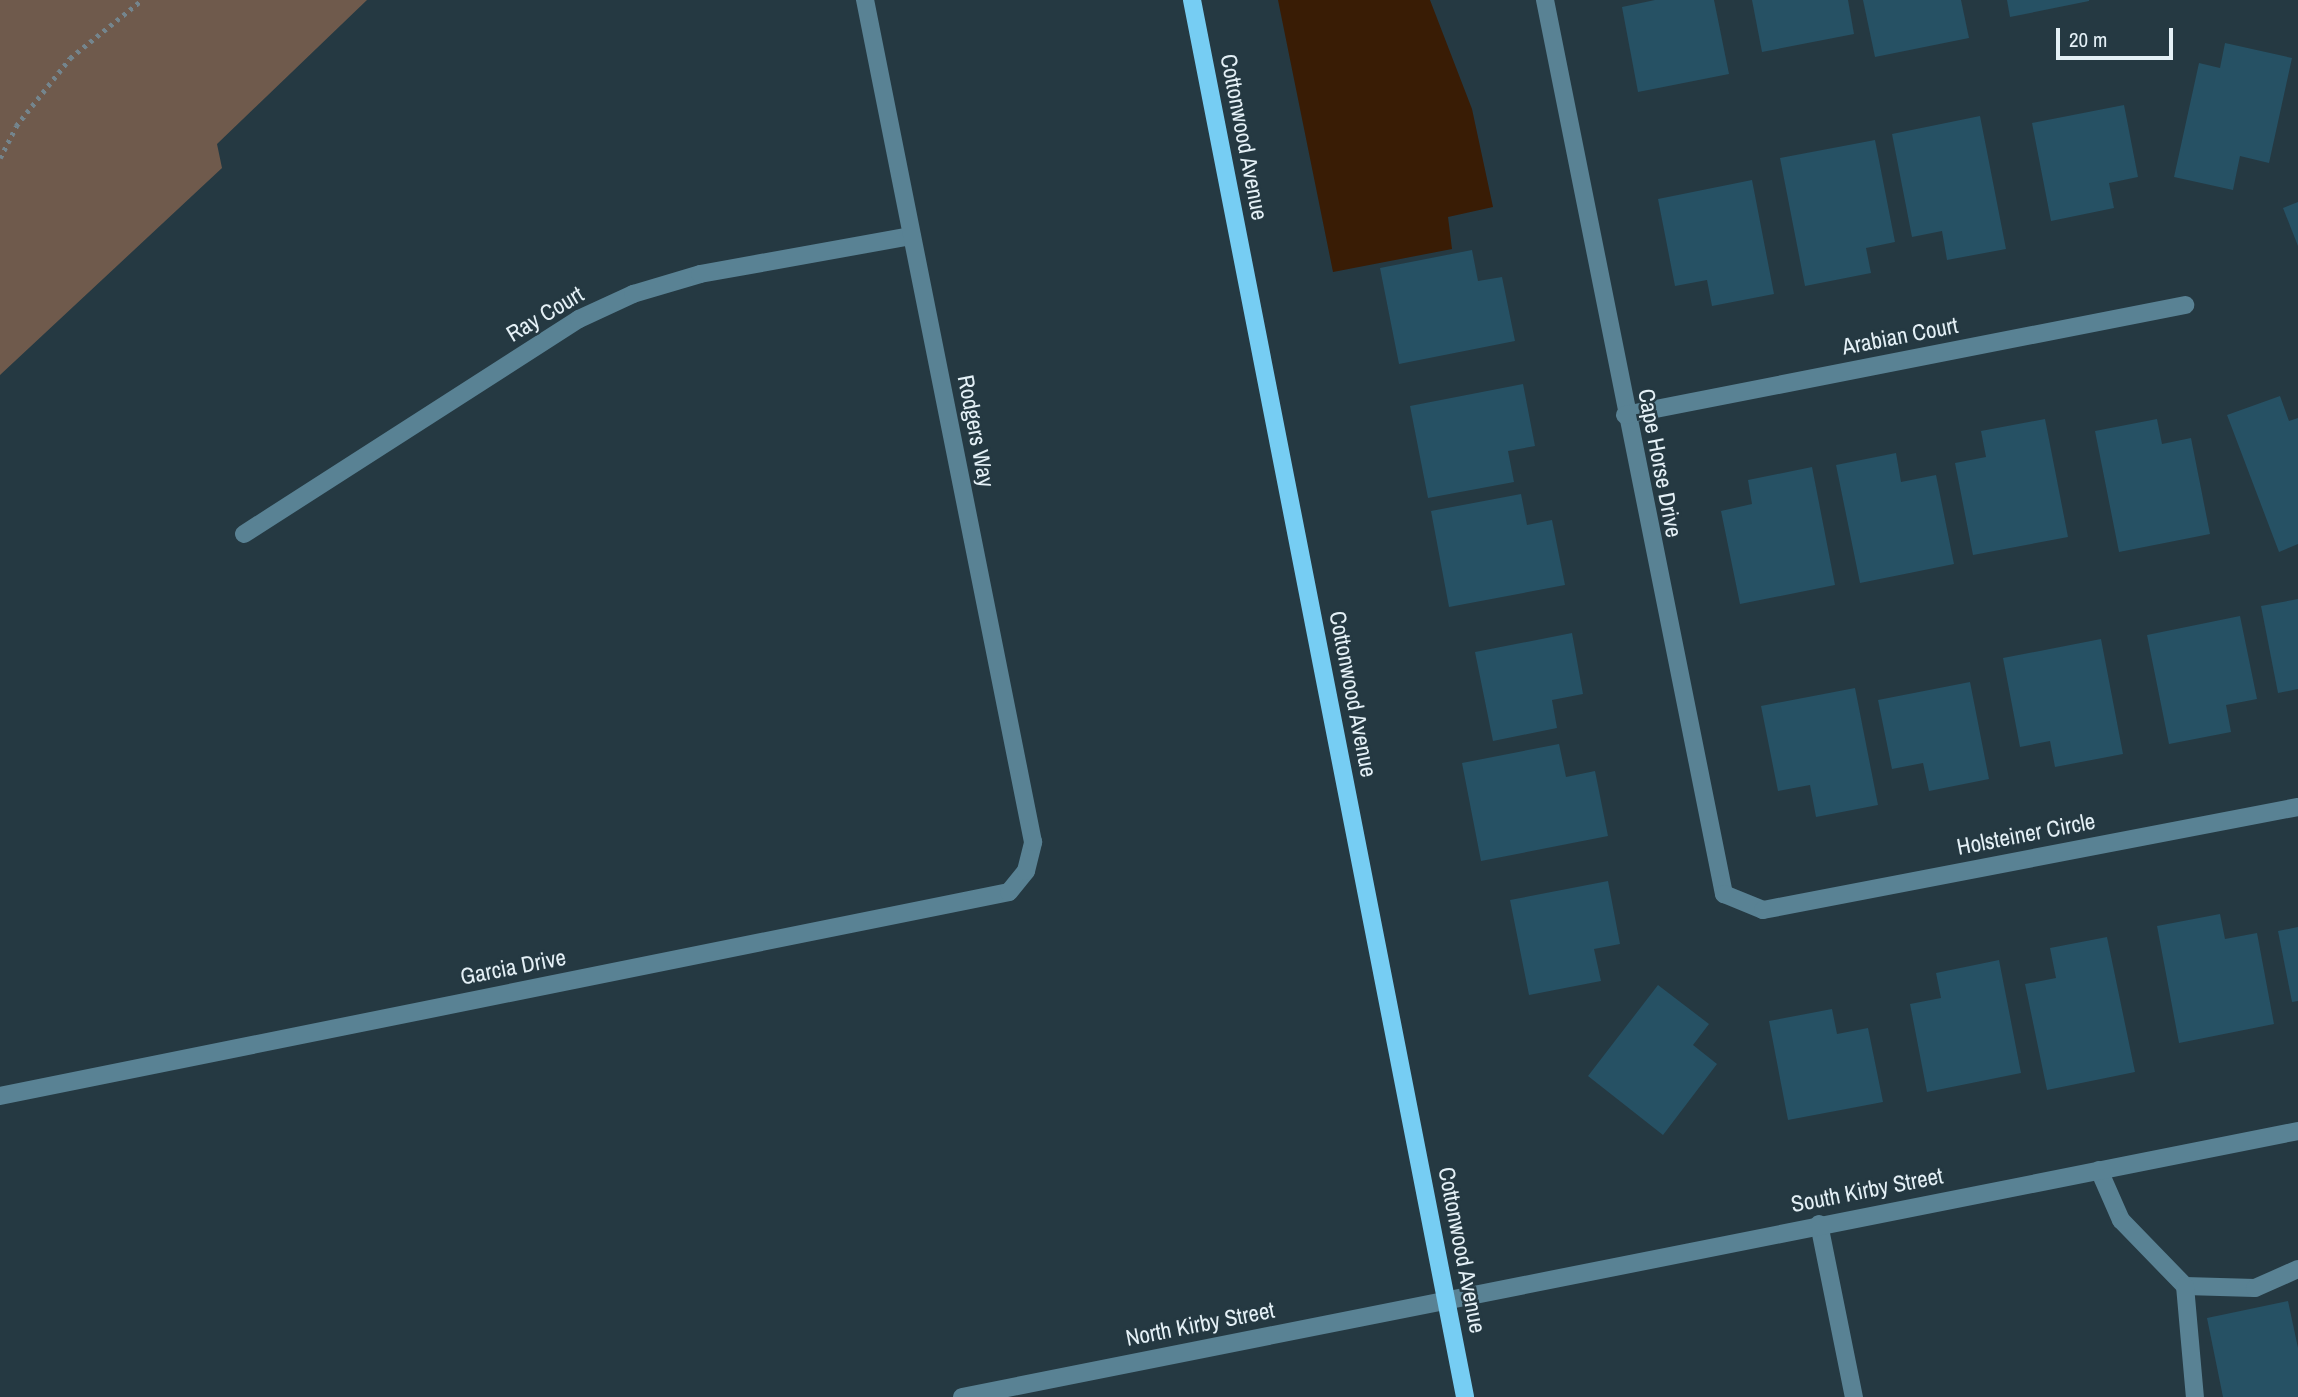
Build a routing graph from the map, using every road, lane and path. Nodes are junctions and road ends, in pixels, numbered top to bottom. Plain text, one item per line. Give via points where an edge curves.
1 (142, 0) edge
2 (865, 0) edge
3 (1192, 0) edge
4 (1545, 0) edge
5 (0, 158) edge
6 (912, 236) junction
7 (2185, 305) dead end
8 (1625, 415) junction
9 (244, 534) dead end
10 (2298, 807) edge
11 (1026, 871) joint
12 (1763, 910) joint
13 (0, 1096) edge
14 (2298, 1131) edge
15 (2099, 1170) junction
16 (1819, 1224) junction
17 (2298, 1269) edge
18 (2185, 1286) junction
19 (1447, 1298) junction
20 (962, 1397) edge
21 (1465, 1397) edge
22 (1854, 1397) edge
23 (2195, 1397) edge

1 - 5 path via 70,58 16,125
2 - 6 street, Rodgers Way
3 - 19 main road, Cottonwood Avenue
4 - 8 street, Cape Horse Drive
6 - 9 street, Ray Court via 700,274 633,294 579,319
6 - 11 street, Rodgers Way via 1033,842
7 - 8 street, Arabian Court
8 - 12 street, Cape Horse Drive via 1724,894
10 - 12 street, Holsteiner Circle
11 - 13 street, Garcia Drive via 1009,892
14 - 15 street, South Kirby Street
15 - 16 street, South Kirby Street
15 - 18 street via 2121,1220
16 - 19 street, South Kirby Street
16 - 22 street
17 - 18 street via 2255,1288
18 - 23 street
19 - 20 street, North Kirby Street
19 - 21 main road, Cottonwood Avenue

